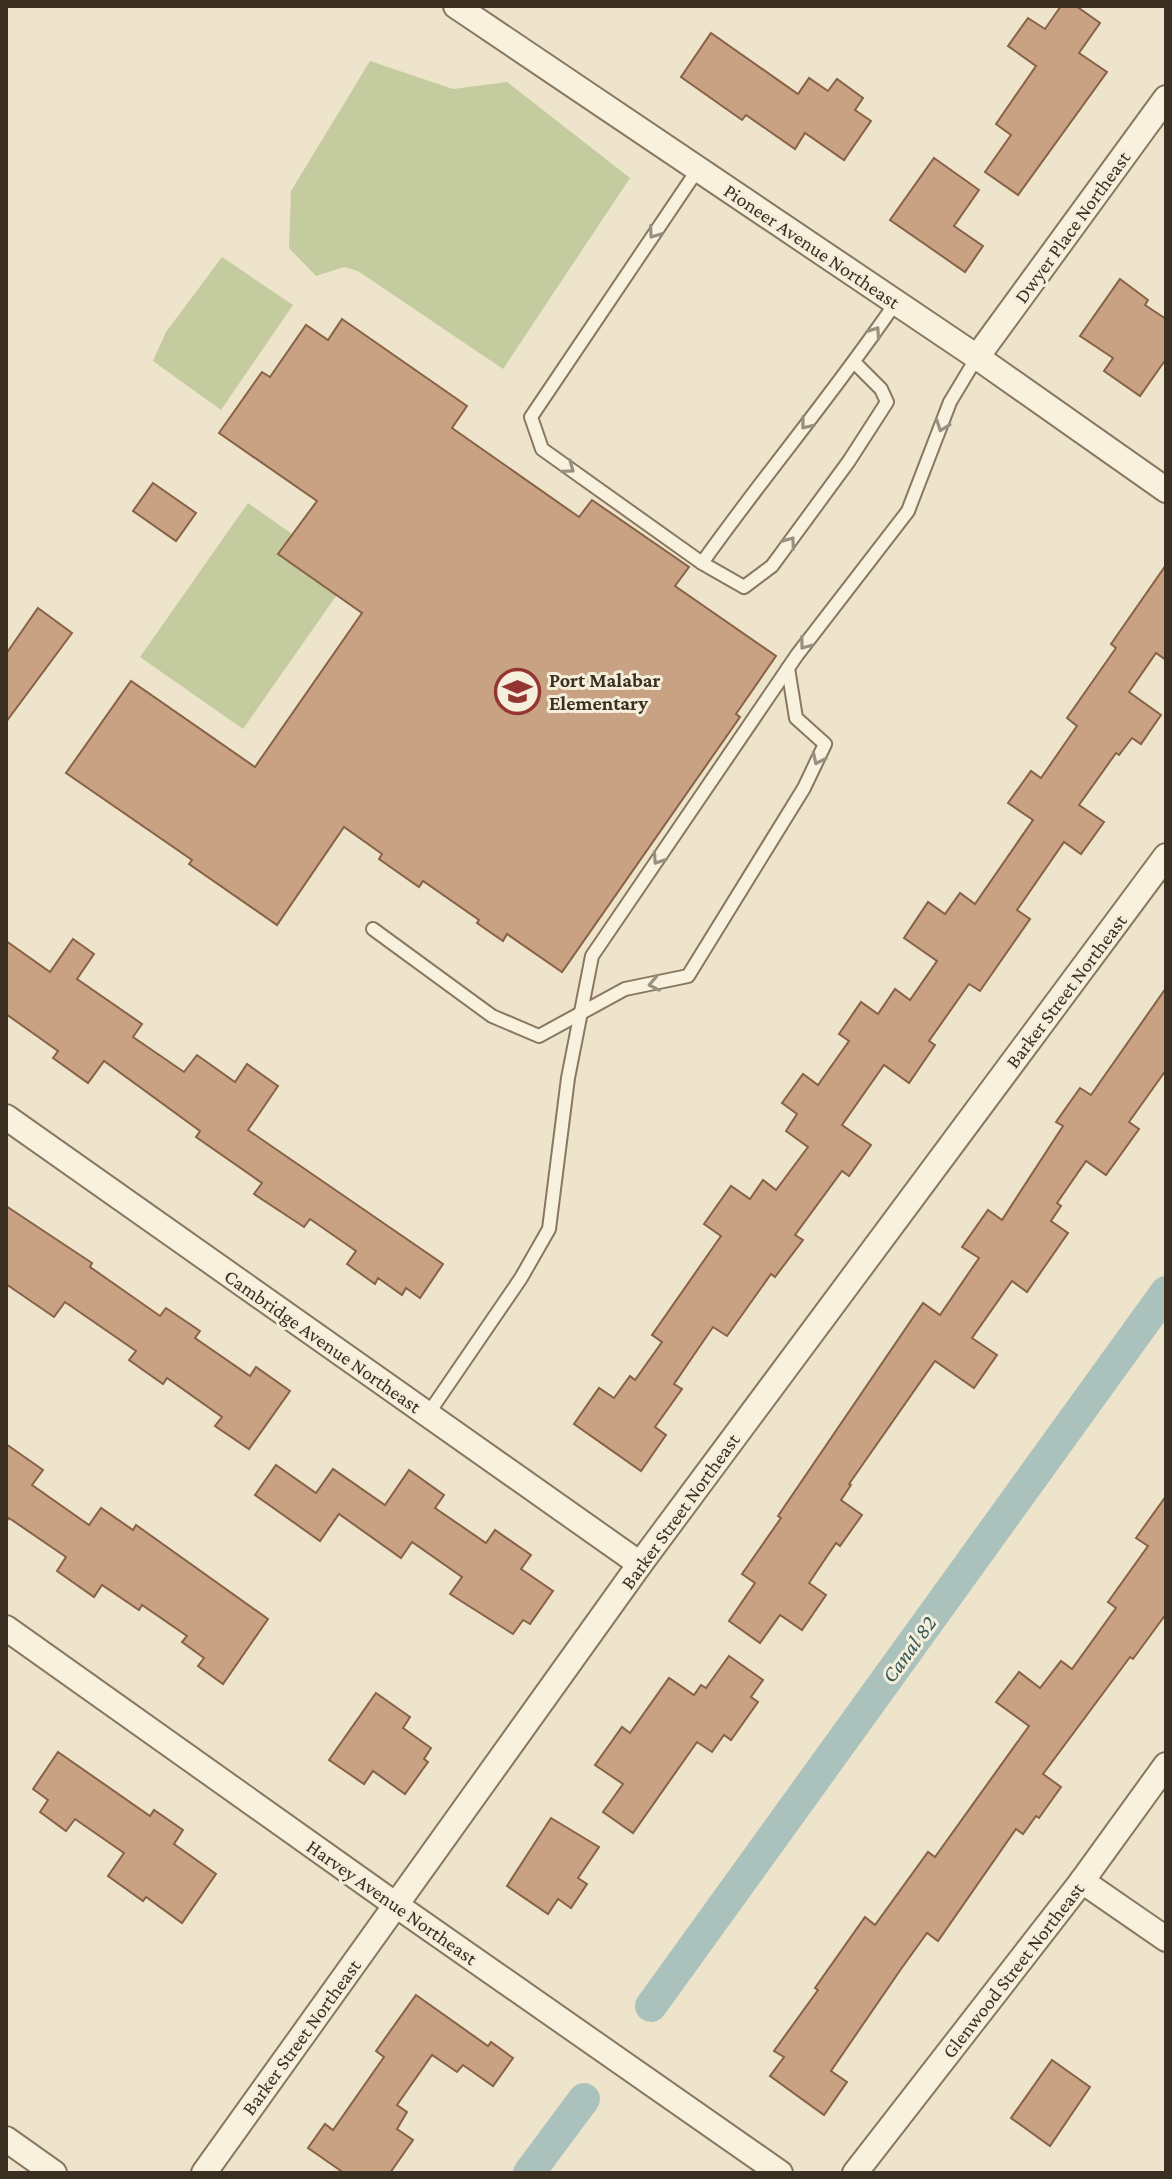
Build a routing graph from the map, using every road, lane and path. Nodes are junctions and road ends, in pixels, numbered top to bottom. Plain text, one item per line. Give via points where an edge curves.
1 (456, 6) edge
2 (1166, 98) edge
3 (698, 169) junction
4 (896, 302) junction
5 (977, 357) junction
6 (855, 363) junction
7 (1166, 490) edge
8 (702, 563) junction
9 (788, 668) junction
10 (1166, 856) edge
11 (373, 929) dead end
12 (581, 1014) junction
13 (6, 1117) edge
14 (428, 1414) junction
15 (640, 1564) junction
16 (6, 1628) edge
17 (1166, 1765) edge
18 (1082, 1881) junction
19 (396, 1905) junction
20 (1166, 1939) edge
21 (6, 2139) edge
22 (54, 2173) edge
23 (204, 2173) edge
24 (780, 2173) edge
25 (855, 2173) edge

1 - 3 street, Pioneer Avenue Northeast
2 - 5 street, Dwyer Place Northeast
3 - 4 street, Pioneer Avenue Northeast
3 -> 8 lane via 531,417 542,449
4 - 5 street, Pioneer Avenue Northeast
6 -> 4 lane
5 - 7 street, Pioneer Avenue Northeast
5 -> 9 lane via 950,402 908,511
6 -> 8 lane
8 -> 6 lane via 744,587 772,566 887,402
9 -> 12 lane via 592,956
9 -> 12 lane via 796,718 825,744 804,788 688,976 625,989
10 - 15 street, Barker Street Northeast
11 - 12 lane via 492,1016 539,1036
12 - 14 lane via 549,1229
13 - 14 street, Cambridge Avenue Northeast
14 - 15 street, Cambridge Avenue Northeast
15 - 19 street, Barker Street Northeast
16 - 19 street, Harvey Avenue Northeast
17 - 18 street, Glenwood Street Northeast
18 - 20 street
18 - 25 street, Glenwood Street Northeast
19 - 23 street, Barker Street Northeast
19 - 24 street, Harvey Avenue Northeast
21 - 22 street

